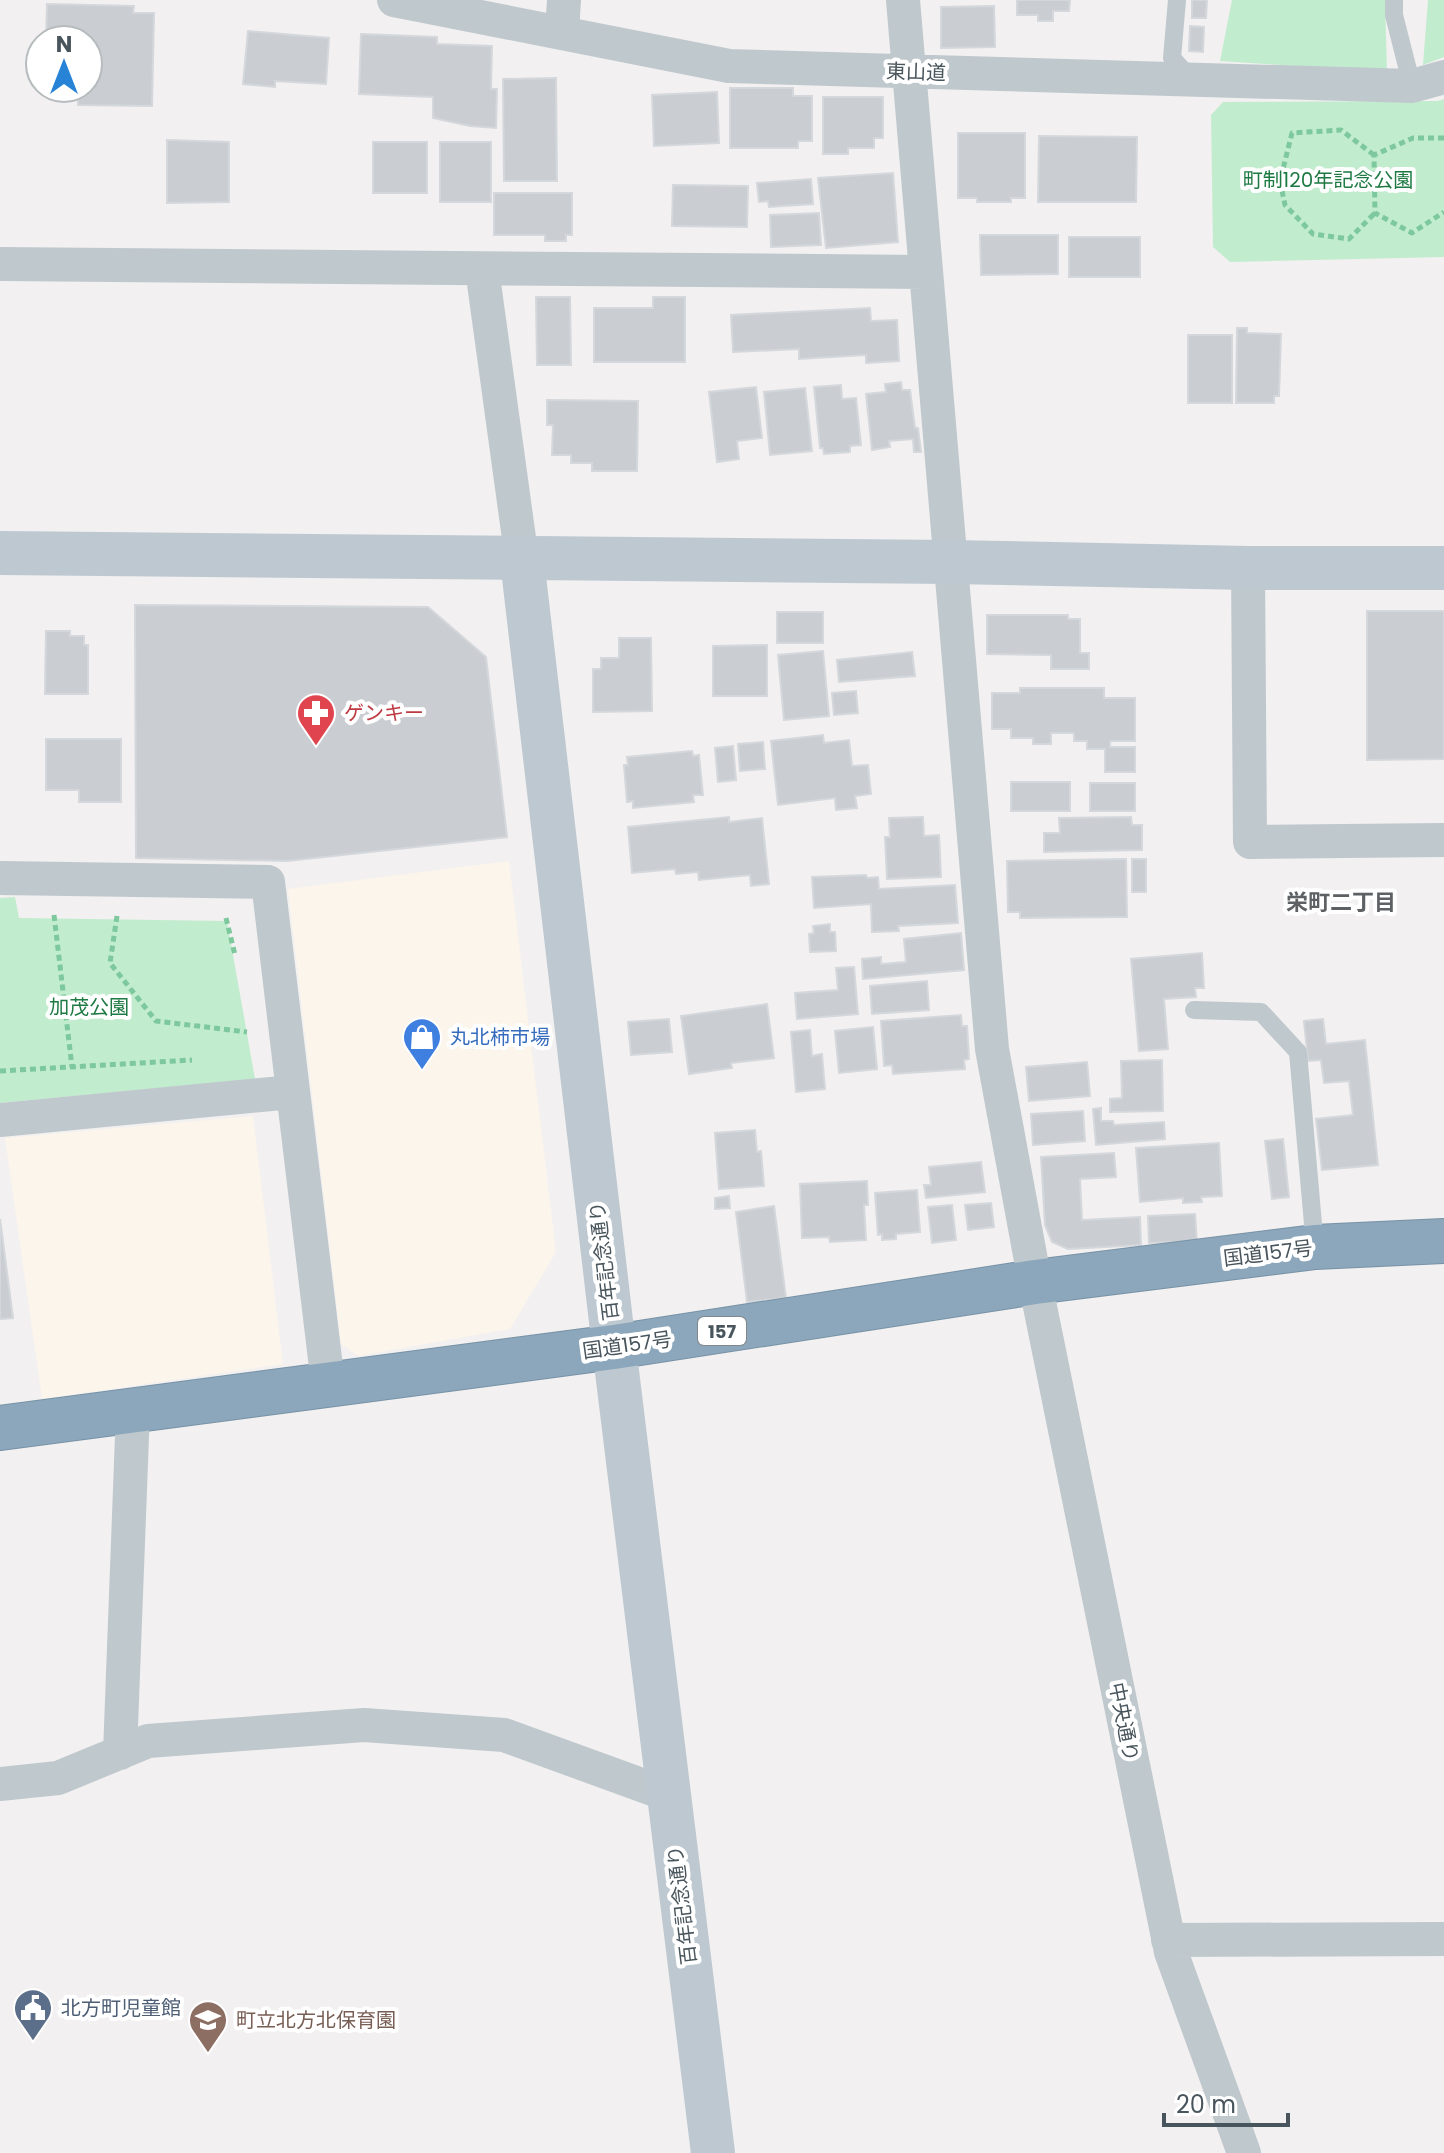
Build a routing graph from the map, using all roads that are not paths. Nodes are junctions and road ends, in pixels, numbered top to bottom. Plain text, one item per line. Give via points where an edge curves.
1 (394, 0) edge
2 (903, 0) edge
3 (1177, 0) edge
4 (1394, 0) edge
5 (563, 16) edge
6 (909, 72) junction
7 (1192, 81) junction
8 (1428, 81) edge
9 (0, 264) edge
10 (482, 269) junction
11 (925, 272) junction
12 (0, 553) edge
13 (522, 560) junction
14 (951, 562) junction
15 (1248, 568) junction
16 (1444, 568) edge
17 (1444, 840) edge
18 (0, 878) edge
19 (1194, 1010) dead end
20 (292, 1092) junction
21 (0, 1120) edge
22 (1444, 1241) edge
23 (1315, 1247) junction
24 (1035, 1282) junction
25 (614, 1347) junction
26 (328, 1384) junction
27 (133, 1410) junction
28 (0, 1428) edge
29 (120, 1753) junction
30 (0, 1784) edge
31 (669, 1795) junction
32 (1444, 1939) edge
33 (1168, 1940) junction
34 (713, 2153) edge
35 (1244, 2153) edge

1 - 5 street, 東山道
2 - 6 street, 中央通り
3 - 7 lane via 1172,58
4 - 8 lane via 1394,15
5 - 6 street, 東山道 via 729,66
6 - 7 street, 東山道
6 - 11 street, 中央通り
7 - 8 street, 東山道
9 - 10 street
10 - 11 street
10 - 13 street
11 - 14 street, 中央通り
12 - 13 street
13 - 14 street
13 - 25 street, 百年記念通り
14 - 15 street
14 - 24 street, 中央通り via 992,1049
15 - 16 street
15 - 17 street via 1250,842
18 - 20 street via 268,882
19 - 23 lane via 1261,1012 1298,1052
20 - 21 street
20 - 26 street
22 - 23 highway, 国道157号 / 157
23 - 24 highway, 国道157号 / 157
24 - 25 highway, 国道157号 / 157
24 - 33 street, 中央通り
25 - 26 highway, 国道157号 / 157
25 - 31 street, 百年記念通り
26 - 27 highway, 国道157号 / 157
27 - 28 highway, 国道157号 / 157
27 - 29 street
29 - 30 street via 58,1778
29 - 31 street via 148,1741 364,1725 504,1735
31 - 34 street, 百年記念通り
32 - 33 street
33 - 35 street, 中央通り

